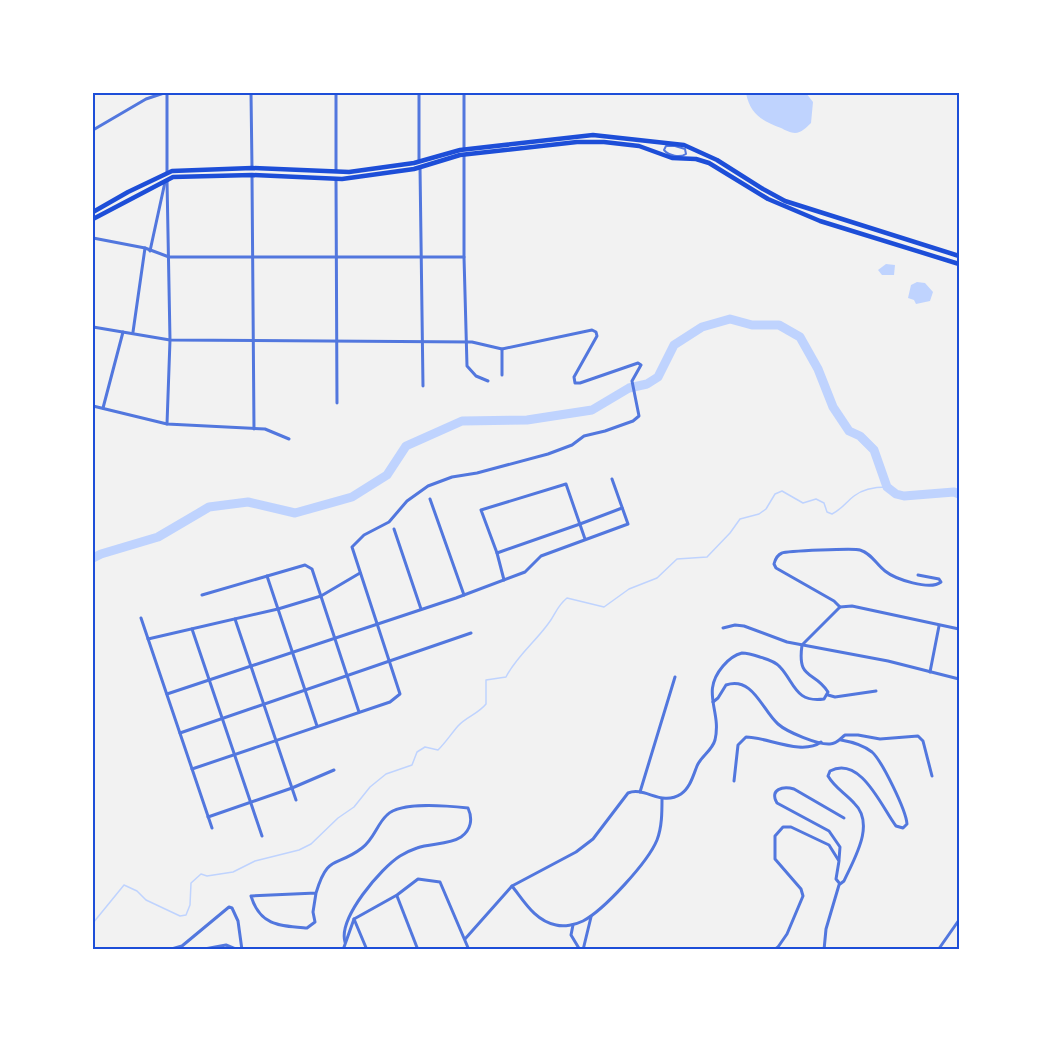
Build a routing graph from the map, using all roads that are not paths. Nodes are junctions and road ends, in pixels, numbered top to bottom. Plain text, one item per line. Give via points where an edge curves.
1 (165, 93) edge
2 (251, 93) edge
3 (336, 93) edge
4 (419, 93) edge
5 (464, 93) edge
6 (93, 130) edge
7 (665, 145) junction
8 (689, 148) junction
9 (464, 152) junction
10 (662, 155) junction
11 (687, 159) junction
12 (419, 164) junction
13 (252, 168) junction
14 (167, 172) junction
15 (252, 175) junction
16 (336, 176) junction
17 (167, 179) junction
18 (93, 212) edge
19 (93, 219) edge
20 (93, 238) edge
21 (145, 248) junction
22 (150, 250) junction
23 (959, 256) edge
24 (169, 257) junction
25 (421, 257) junction
26 (464, 257) junction
27 (253, 258) junction
28 (337, 258) junction
29 (959, 264) edge
30 (93, 327) edge
31 (123, 331) junction
32 (133, 332) junction
33 (170, 340) junction
34 (254, 341) junction
35 (337, 342) junction
36 (466, 342) junction
37 (421, 343) junction
38 (502, 349) junction
39 (502, 375) dead end
40 (488, 381) dead end
41 (423, 386) dead end
42 (337, 404) dead end
43 (93, 406) edge
44 (103, 408) junction
45 (167, 424) junction
46 (254, 429) junction
47 (290, 439) dead end
48 (612, 479) dead end
49 (430, 499) dead end
50 (622, 508) junction
51 (580, 524) junction
52 (394, 529) dead end
53 (585, 539) junction
54 (497, 553) junction
55 (361, 573) junction
56 (918, 575) dead end
57 (267, 576) junction
58 (504, 580) junction
59 (202, 595) dead end
60 (321, 596) junction
61 (464, 596) junction
62 (840, 607) junction
63 (278, 609) junction
64 (421, 609) junction
65 (141, 618) dead end
66 (235, 619) junction
67 (378, 623) junction
68 (939, 626) junction
69 (723, 628) dead end
70 (192, 629) junction
71 (959, 629) edge
72 (471, 633) dead end
73 (335, 638) junction
74 (148, 639) junction
75 (802, 645) junction
76 (292, 652) junction
77 (391, 662) junction
78 (251, 666) junction
79 (930, 672) junction
80 (348, 676) junction
81 (675, 677) dead end
82 (959, 679) edge
83 (209, 680) junction
84 (305, 691) junction
85 (876, 691) dead end
86 (167, 694) junction
87 (828, 695) junction
88 (713, 702) junction
89 (264, 705) junction
90 (359, 712) junction
91 (222, 719) junction
92 (317, 726) junction
93 (180, 733) junction
94 (841, 740) junction
95 (276, 741) junction
96 (821, 742) junction
97 (234, 755) junction
98 (192, 769) junction
99 (334, 770) dead end
100 (932, 776) dead end
101 (734, 781) dead end
102 (292, 788) junction
103 (640, 792) junction
104 (662, 799) junction
105 (296, 800) dead end
106 (250, 803) junction
107 (208, 817) junction
108 (844, 818) dead end
109 (212, 828) dead end
110 (262, 836) dead end
111 (839, 861) junction
112 (840, 884) junction
113 (512, 886) junction
114 (316, 893) junction
115 (397, 895) junction
116 (591, 916) junction
117 (354, 920) junction
118 (959, 920) edge
119 (573, 925) junction
120 (465, 939) junction
121 (345, 942) junction
122 (168, 950) edge
123 (199, 950) edge
124 (240, 950) edge
125 (343, 950) edge
126 (367, 950) edge
127 (418, 950) edge
128 (469, 950) edge
129 (581, 950) edge
130 (774, 950) edge
131 (824, 950) edge
132 (938, 950) edge

1 - 6 street via 146,99
1 - 14 street
2 - 13 street
3 - 16 street
4 - 12 street
5 - 9 street
7 - 7 street via 685,149 686,154 667,153
7 - 8 main road via 678,143
7 - 9 main road via 580,136
7 - 10 main road
8 - 11 main road
8 - 23 main road via 717,160 785,201
9 - 10 main road via 590,141 639,146
9 - 12 main road
9 - 26 street
10 - 11 main road
11 - 29 main road via 709,163 768,199 820,221
12 - 16 main road
12 - 25 street
13 - 14 main road
13 - 15 main road
13 - 16 main road
14 - 17 main road
14 - 18 main road
15 - 16 main road
15 - 17 main road
15 - 27 street
16 - 28 street
17 - 19 main road
17 - 22 street
17 - 24 street
20 - 21 street
21 - 22 street
21 - 32 street
22 - 24 street
24 - 27 street
24 - 33 street
25 - 26 street
25 - 28 street
25 - 37 street
26 - 36 street
27 - 28 street
27 - 34 street
28 - 35 street
30 - 31 street
31 - 32 street
31 - 44 street
32 - 33 street
33 - 34 street
33 - 45 street
34 - 35 street
34 - 46 street
35 - 37 street
35 - 42 street
36 - 37 street
36 - 38 street
36 - 40 street via 467,366
37 - 41 street
38 - 39 street
38 - 55 street via 592,330 597,334 596,340 573,381 577,384 639,364 632,381 639,416 548,454 428,486 407,501 389,522 352,547
43 - 44 street
44 - 45 street
45 - 46 street
46 - 47 street
48 - 50 street
49 - 61 street
50 - 51 street
50 - 53 street via 628,524
51 - 53 street
51 - 54 street
51 - 54 street via 566,484 481,510
52 - 64 street
53 - 58 street via 541,556 525,572
54 - 58 street
55 - 60 street
55 - 67 street
56 - 62 street via 941,582 928,586 894,576 866,552 852,548 788,551 778,556 776,568
57 - 59 street
57 - 60 street via 304,565 312,569
57 - 63 street
58 - 61 street
60 - 63 street
60 - 73 street
61 - 64 street
62 - 68 street via 852,606
62 - 75 street
63 - 66 street
63 - 76 street
64 - 67 street
65 - 74 street
66 - 70 street
66 - 78 street
67 - 73 street
67 - 77 street
68 - 71 street
68 - 79 street
69 - 75 street via 744,626
70 - 74 street
70 - 83 street
72 - 77 street
73 - 76 street
73 - 80 street
74 - 86 street
75 - 79 street
75 - 87 street via 803,669 825,687
76 - 78 street
76 - 84 street
77 - 80 street
77 - 90 street via 400,694 390,702
78 - 83 street
78 - 89 street
79 - 82 street
80 - 84 street
80 - 90 street
81 - 103 street
83 - 86 street
83 - 91 street
84 - 89 street
84 - 92 street
85 - 87 street
86 - 93 street
87 - 88 street via 821,700 800,694 776,664 744,653 730,658 718,672 711,688
88 - 96 street via 726,686 739,685 756,694 777,723 788,731
88 - 104 street via 712,747 700,760 686,790
89 - 91 street
89 - 95 street
90 - 92 street
91 - 93 street
91 - 97 street
92 - 95 street
93 - 98 street
94 - 96 street
94 - 100 street via 850,735 880,739 918,736 923,741
94 - 112 street via 874,754 907,822 903,828 896,826 880,798 856,773 847,769 830,771 831,782 858,807 863,829 861,842
95 - 97 street
95 - 102 street
96 - 101 street via 791,747 746,737 738,745
97 - 98 street
97 - 106 street
98 - 107 street
99 - 102 street
102 - 105 street
102 - 106 street
103 - 104 street
103 - 113 street via 626,795 586,846
104 - 116 street via 661,823 653,849
106 - 107 street
106 - 110 street
107 - 109 street
108 - 111 street via 794,789 785,787 775,792 777,803 829,831 840,847
111 - 112 street via 836,879
111 - 130 street via 829,845 818,838 791,827 776,833 777,863 803,896 787,934
112 - 131 street via 826,929
113 - 119 street via 544,920
113 - 120 street
114 - 114 street via 315,922 307,928 273,923 255,908 251,896
114 - 121 street via 329,864 361,849 389,812 444,805 468,808 470,825 462,836 406,853 372,882 350,915
115 - 117 street
115 - 120 street via 418,879 440,882
115 - 127 street
116 - 119 street
116 - 129 street
117 - 121 street
117 - 126 street
118 - 132 street
119 - 129 street via 571,935
120 - 128 street
121 - 125 street
122 - 124 street via 182,946 229,907 238,921
123 - 124 street via 226,945

